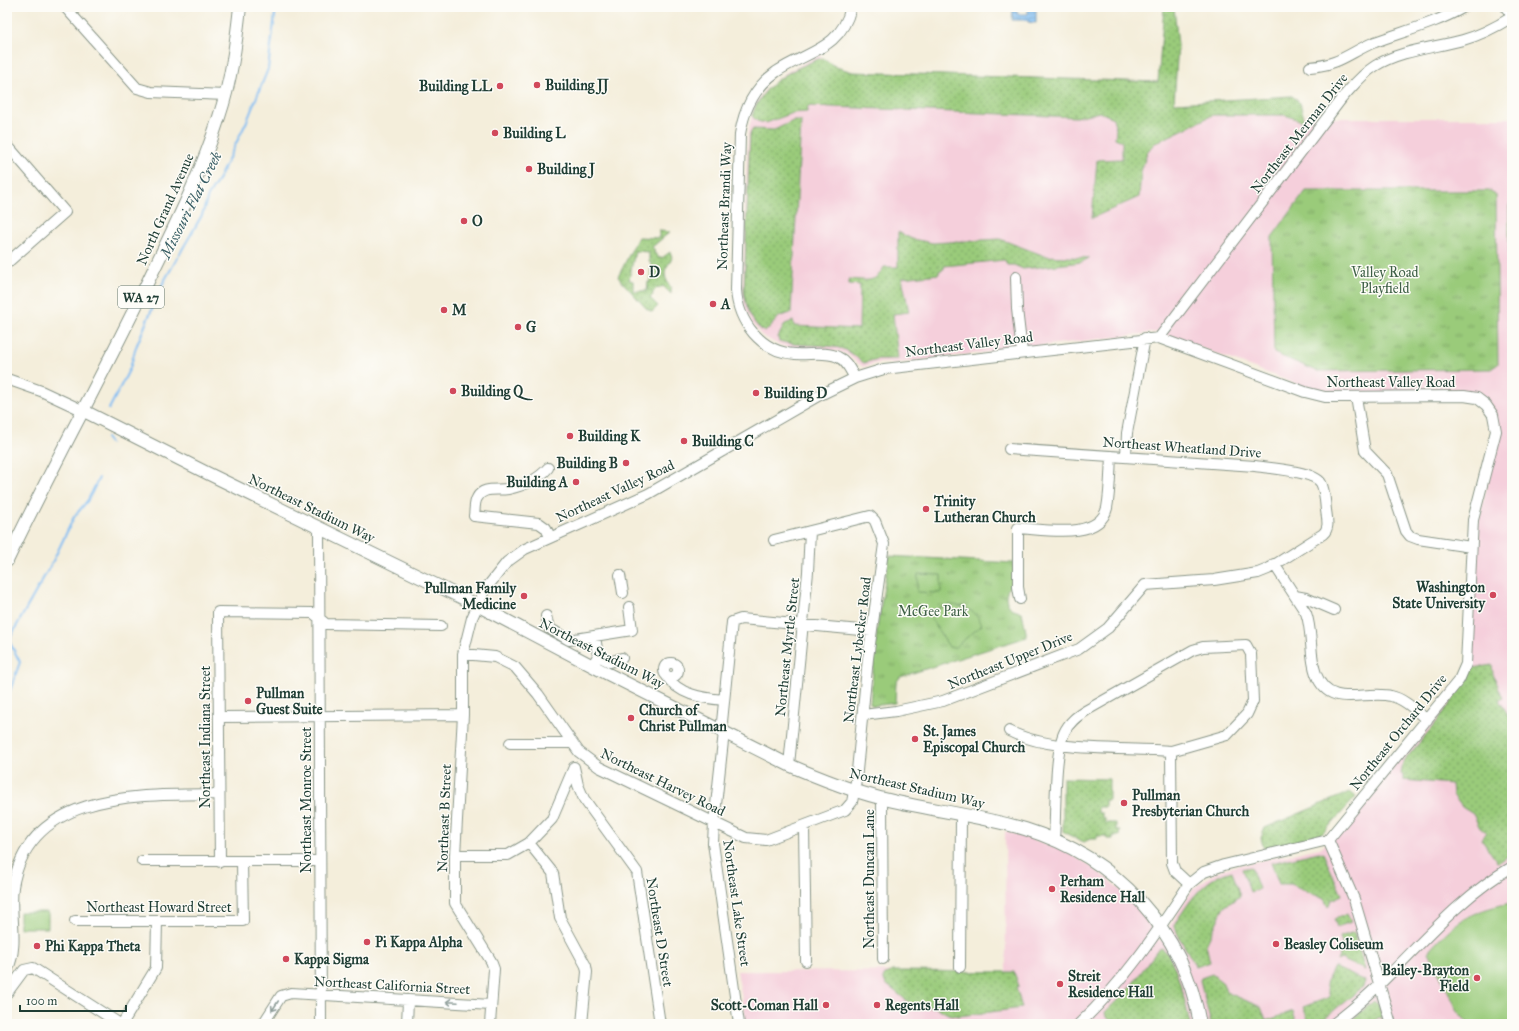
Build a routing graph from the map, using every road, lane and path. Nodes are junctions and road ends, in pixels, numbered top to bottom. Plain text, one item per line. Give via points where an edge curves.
1 (240, 7) edge
2 (851, 7) edge
3 (1464, 7) edge
4 (1507, 7) edge
5 (70, 9) edge
6 (1512, 15) edge
7 (1310, 67) dead end
8 (226, 95) junction
9 (7, 146) edge
10 (7, 263) edge
11 (1016, 277) dead end
12 (1145, 338) junction
13 (1159, 338) junction
14 (1022, 352) junction
15 (855, 378) junction
16 (7, 379) edge
17 (1356, 397) junction
18 (84, 411) junction
19 (1494, 438) joint
20 (1009, 449) dead end
21 (1111, 456) junction
22 (1126, 456) junction
23 (548, 468) dead end
24 (1326, 512) joint
25 (319, 528) junction
26 (810, 532) junction
27 (550, 537) junction
28 (774, 540) dead end
29 (1471, 547) junction
30 (7, 561) edge
31 (1274, 564) junction
32 (620, 575) dead end
33 (623, 593) dead end
34 (1295, 596) junction
35 (1020, 599) dead end
36 (477, 605) junction
37 (629, 607) dead end
38 (1334, 610) dead end
39 (546, 616) dead end
40 (319, 618) junction
41 (802, 624) junction
42 (441, 626) dead end
43 (871, 631) junction
44 (594, 636) junction
45 (463, 654) junction
46 (622, 658) dead end
47 (595, 661) junction
48 (666, 675) dead end
49 (724, 700) junction
50 (462, 715) junction
51 (863, 715) junction
52 (320, 716) junction
53 (220, 717) junction
54 (1427, 720) junction
55 (1009, 731) dead end
56 (724, 732) junction
57 (510, 743) dead end
58 (573, 743) junction
59 (1060, 745) junction
60 (1171, 751) junction
61 (582, 755) junction
62 (789, 765) junction
63 (574, 766) junction
64 (854, 791) junction
65 (219, 794) junction
66 (882, 798) junction
67 (961, 815) junction
68 (714, 823) junction
69 (804, 827) junction
70 (1054, 840) junction
71 (1328, 840) junction
72 (529, 843) junction
73 (455, 855) junction
74 (142, 861) dead end
75 (242, 861) junction
76 (320, 861) junction
77 (220, 862) junction
78 (1512, 867) edge
79 (1189, 884) junction
80 (75, 921) dead end
81 (157, 921) junction
82 (1161, 926) junction
83 (883, 960) dead end
84 (806, 961) dead end
85 (960, 967) dead end
86 (7, 971) edge
87 (1379, 984) junction
88 (7, 993) edge
89 (322, 995) junction
90 (408, 1000) junction
91 (491, 1004) junction
92 (121, 1024) edge
93 (263, 1024) edge
94 (321, 1024) edge
95 (407, 1024) edge
96 (490, 1024) edge
97 (582, 1024) edge
98 (660, 1024) edge
99 (739, 1024) edge
100 (1079, 1024) edge
101 (1200, 1024) edge
102 (1333, 1024) edge
103 (1391, 1024) edge

1 - 8 main road, North Grand Avenue / WA 27 via 237,42
2 - 15 street, Northeast Brandi Way via 841,32 826,45 770,77 754,94 746,109 740,134 736,290 742,318 765,344 791,354 828,354 838,357 846,363
3 - 7 street via 1373,43 1334,63
4 - 6 main road
5 - 8 street via 138,88 151,92
6 - 13 street, Northeast Merman Drive via 1491,30 1478,35 1382,62 1359,79
8 - 18 main road, North Grand Avenue / WA 27 via 195,182
9 - 10 street via 65,212
11 - 14 street
12 - 13 street, Northeast Valley Road
12 - 14 street, Northeast Valley Road
12 - 22 street via 1127,433
13 - 17 street, Northeast Valley Road via 1305,392 1325,397
14 - 15 street, Northeast Valley Road via 884,369
15 - 27 street, Northeast Valley Road via 818,396 648,494
16 - 18 street
17 - 19 street, Northeast Valley Road via 1471,397 1486,405 1493,415 1496,425
17 - 29 street via 1365,451 1387,474 1406,531 1410,536 1418,538
18 - 25 main road, Northeast Stadium Way
18 - 30 main road, North Grand Avenue / WA 27
19 - 29 street, Northeast Orchard Drive via 1473,520
20 - 21 street, Northeast Wheatland Drive
21 - 22 street, Northeast Wheatland Drive
21 - 35 street via 1106,509 1099,521 1090,528 1018,528
22 - 24 street, Northeast Wheatland Drive via 1255,466 1314,477 1320,481 1323,488
23 - 27 street via 537,479 507,489 481,493 475,500 474,516 539,523 546,528
24 - 31 street, Northeast Upper Drive via 1326,531
25 - 36 main road, Northeast Stadium Way
25 - 40 street, Northeast Monroe Street
26 - 28 street
26 - 41 street, Northeast Myrtle Street
26 - 43 street, Northeast Lybecker Road via 870,516 875,521 884,544
27 - 36 street, Northeast Valley Road via 525,549 507,562 490,581
29 - 54 street, Northeast Orchard Drive via 1466,664 1459,680
31 - 34 street
31 - 51 street, Northeast Upper Drive via 1258,573 1214,580 1145,585 1108,628 1079,649 943,701
32 - 33 street
34 - 38 street
34 - 54 street via 1309,622 1315,672 1326,688 1346,698 1391,695 1399,698
36 - 45 street, Northeast B Street
36 - 47 main road, Northeast Stadium Way
37 - 44 street via 632,630
39 - 44 street via 548,627 567,640
40 - 42 street via 326,624
40 - 52 street, Northeast Monroe Street
40 - 53 street, Northeast Indiana Street via 313,613 218,612
41 - 43 street
41 - 49 street, Northeast Lake Street via 734,620 731,626
41 - 62 street, Northeast Myrtle Street
43 - 51 street, Northeast Lybecker Road
44 - 47 street
45 - 50 street, Northeast B Street
45 - 58 street, Northeast Harvey Road via 487,655 509,663 538,694
46 - 47 street via 610,662
47 - 56 main road, Northeast Stadium Way
48 - 49 street via 674,685 689,694
49 - 56 street, Northeast Lake Street
50 - 52 street
50 - 73 street, Northeast B Street
51 - 64 street, Northeast Lybecker Road
52 - 53 street
52 - 76 street, Northeast Monroe Street
53 - 65 street, Northeast Indiana Street
54 - 71 street, Northeast Orchard Drive
55 - 59 street
56 - 62 main road, Northeast Stadium Way
56 - 68 street, Northeast Lake Street
57 - 58 street
58 - 61 street, Northeast Harvey Road
59 - 60 street
59 - 60 street via 1069,725 1081,714 1193,650 1203,647 1246,646 1251,654 1253,701 1247,714 1228,735
59 - 70 street
60 - 79 street via 1172,863 1175,871
61 - 63 street
61 - 68 street, Northeast Harvey Road via 599,767
62 - 64 main road, Northeast Stadium Way
63 - 72 street via 552,819
63 - 98 street, Northeast D Street via 584,799 637,872
64 - 66 main road, Northeast Stadium Way
64 - 69 street, Northeast Harvey Road via 852,802 845,810
65 - 77 street, Northeast Indiana Street
65 - 86 street via 150,795 93,803 67,814 44,830 31,844 19,864 12,902 12,960
66 - 67 main road, Northeast Stadium Way
66 - 83 street, Northeast Duncan Lane
67 - 70 main road, Northeast Stadium Way via 1016,827
67 - 85 street
68 - 69 street, Northeast Harvey Road via 755,840 766,840
68 - 99 street, Northeast Lake Street via 714,843
69 - 84 street
70 - 82 main road, Northeast Stadium Way via 1080,852 1110,872 1138,897
71 - 79 street via 1224,865 1204,872
71 - 87 street via 1354,899
72 - 73 street via 508,855
72 - 97 street via 553,873 560,918 586,966
73 - 91 street, Northeast B Street via 455,903 492,961 494,969
74 - 77 street
75 - 76 street
75 - 77 street
75 - 81 street, Northeast Howard Street via 243,921
76 - 89 street, Northeast Monroe Street
78 - 87 street via 1456,907
79 - 82 street
80 - 81 street, Northeast Howard Street
81 - 92 street via 156,968
82 - 100 street via 1115,987
82 - 101 main road, Northeast Stadium Way via 1188,978
87 - 102 street
87 - 103 street
88 - 92 street via 24,970 33,968
89 - 90 street, Northeast California Street
89 -> 93 street, Northeast California Street via 291,993 281,996
89 - 94 street, Northeast Monroe Street
91 -> 90 street, Northeast California Street
90 - 95 street
91 - 96 street, Northeast B Street

